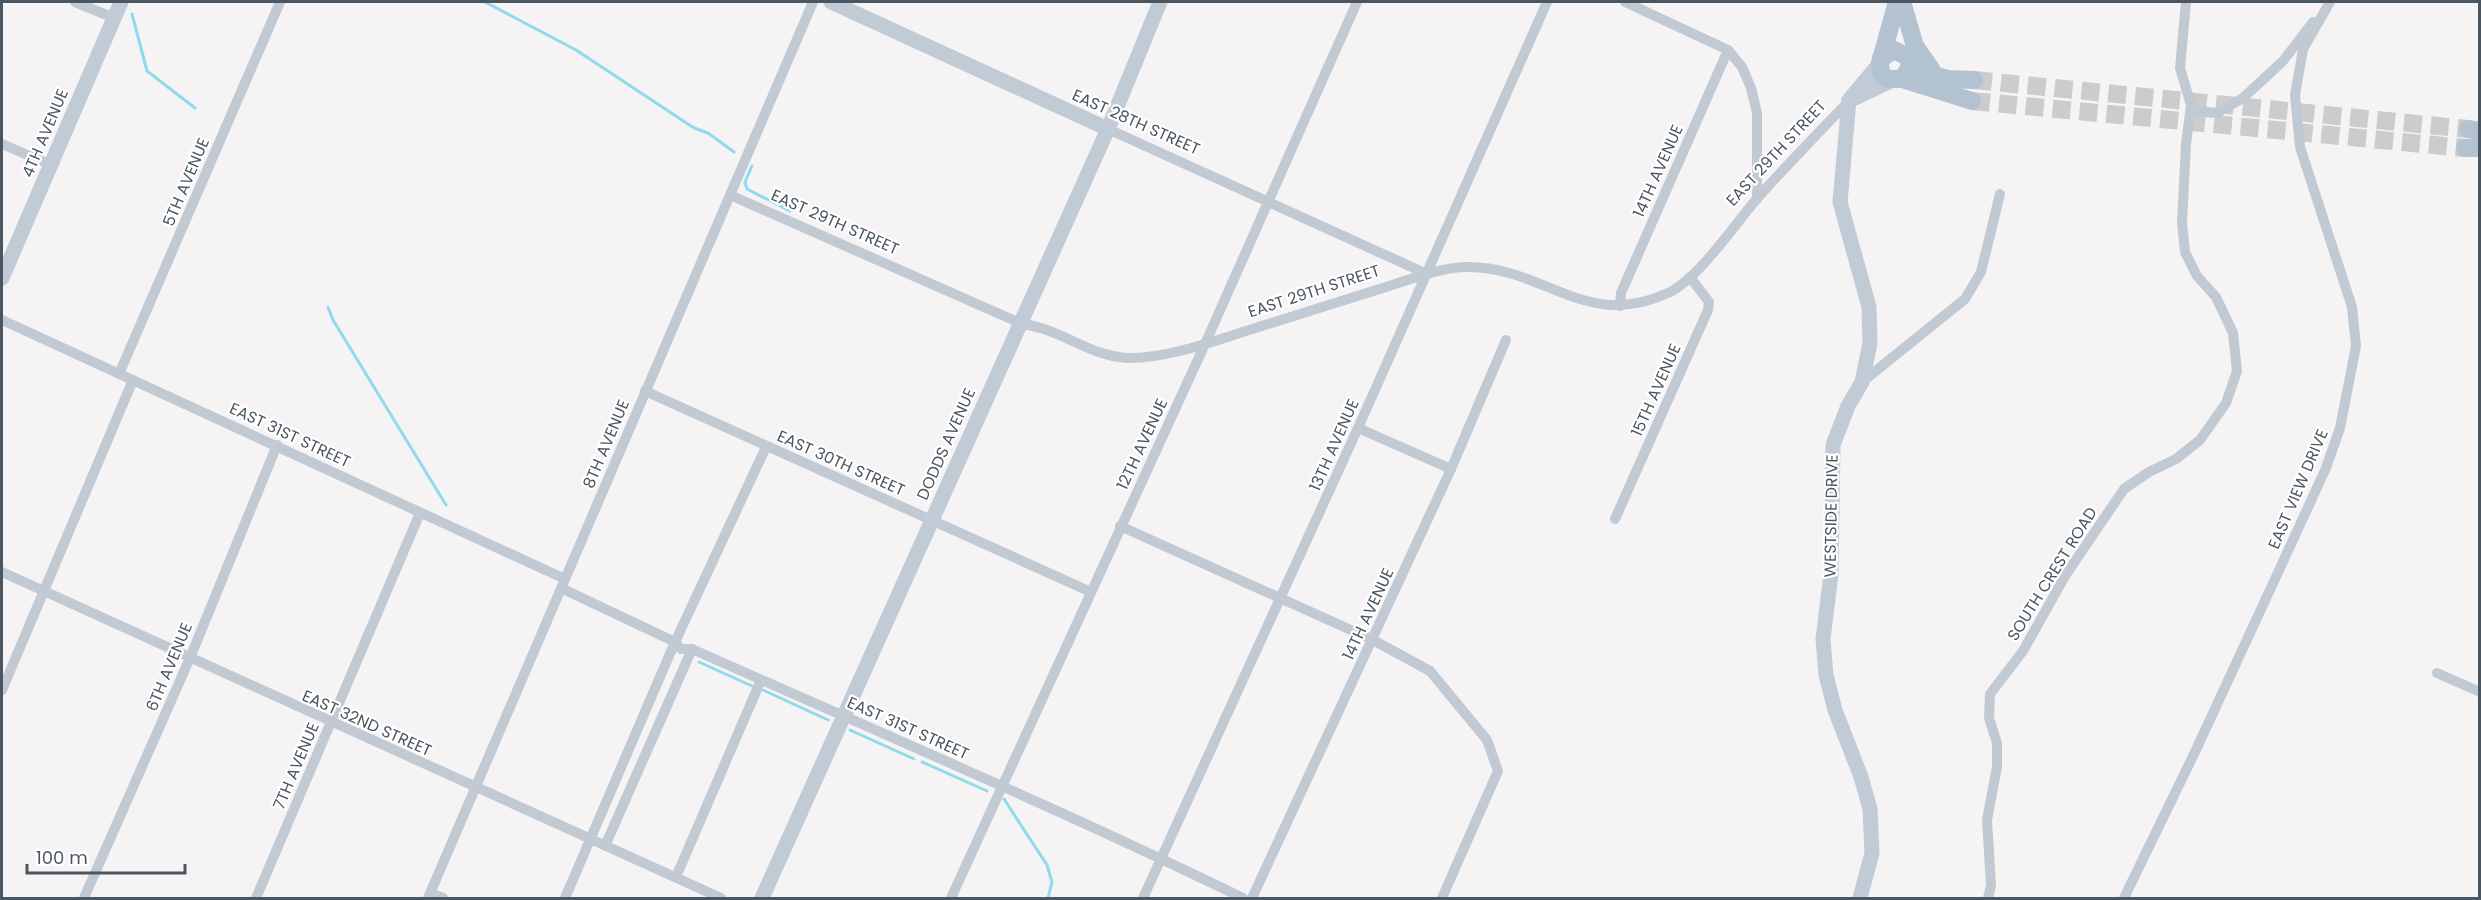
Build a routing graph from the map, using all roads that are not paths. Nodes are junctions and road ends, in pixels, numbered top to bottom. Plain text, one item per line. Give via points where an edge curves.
1 (75, 2) edge
2 (122, 2) edge
3 (280, 2) edge
4 (813, 2) edge
5 (831, 2) edge
6 (1160, 2) edge
7 (1357, 2) edge
8 (1547, 2) edge
9 (1625, 2) edge
10 (1899, 2) edge
11 (2186, 2) edge
12 (2335, 2) edge
13 (2327, 6) edge
14 (114, 18) junction
15 (1728, 50) junction
16 (1906, 57) junction
17 (1880, 60) junction
18 (1933, 75) junction
19 (1898, 80) junction
20 (1974, 80) tunnel mouth
21 (1849, 100) junction
22 (1972, 101) tunnel mouth
23 (2191, 111) junction
24 (1108, 129) junction
25 (2, 144) edge
26 (51, 165) junction
27 (2000, 194) dead end
28 (730, 195) junction
29 (1757, 199) junction
30 (1268, 201) junction
31 (1427, 274) junction
32 (1690, 277) junction
33 (2, 278) edge
34 (1620, 306) junction
35 (2, 320) edge
36 (1020, 323) junction
37 (1506, 340) dead end
38 (1205, 344) junction
39 (119, 374) junction
40 (133, 380) junction
41 (1862, 382) junction
42 (645, 391) junction
43 (1358, 428) junction
44 (277, 445) junction
45 (766, 447) junction
46 (1450, 469) junction
47 (420, 513) junction
48 (1615, 519) dead end
49 (932, 520) junction
50 (1120, 526) junction
51 (2, 572) edge
52 (563, 584) junction
53 (44, 591) junction
54 (1091, 592) junction
55 (1280, 598) junction
56 (1373, 639) junction
57 (675, 642) junction
58 (692, 650) junction
59 (190, 658) junction
60 (2437, 674) dead end
61 (761, 680) junction
62 (2, 690) edge
63 (2480, 692) edge
64 (844, 716) junction
65 (331, 723) junction
66 (476, 788) junction
67 (1003, 788) junction
68 (591, 840) junction
69 (605, 846) junction
70 (1161, 858) junction
71 (675, 878) junction
72 (429, 896) edge
73 (84, 898) edge
74 (256, 898) edge
75 (443, 898) edge
76 (565, 898) edge
77 (721, 898) edge
78 (762, 898) edge
79 (951, 898) edge
80 (1143, 898) edge
81 (1243, 898) edge
82 (1252, 898) edge
83 (1442, 898) edge
84 (1860, 898) edge
85 (1988, 898) edge
86 (2124, 898) edge

1 - 14 street
2 - 14 street, 4TH AVENUE
3 - 39 street, 5TH AVENUE
4 - 28 street, 8TH AVENUE
5 - 24 street, EAST 28TH STREET
6 - 24 street, DODDS AVENUE
7 - 30 street, 12TH AVENUE
8 - 31 street, 13TH AVENUE
9 - 15 street
10 - 16 main road
10 - 17 main road
10 - 18 main road via 1915,46
11 - 23 street, SOUTH CREST ROAD via 2180,68
12 - 13 street
13 - 23 street via 2283,61 2243,98 2217,113
13 - 86 street, EAST VIEW DRIVE via 2303,50 2295,95 2300,147 2352,307 2356,346 2340,428 2326,468
14 - 26 street, 4TH AVENUE
15 - 29 street via 1742,67 1757,114
15 - 34 street, 14TH AVENUE via 1621,293
16 - 17 main road via 1894,50
16 - 18 main road
16 - 19 main road via 1909,71
17 - 19 main road via 1881,73
17 - 21 street, EAST 29TH STREET
18 - 20 main road
19 - 21 street, EAST 29TH STREET
19 - 22 main road
21 - 29 street, EAST 29TH STREET
21 - 41 street, WESTSIDE DRIVE via 1840,202 1869,308 1870,343
23 - 85 street, SOUTH CREST ROAD via 2182,223 2185,252 2197,276 2216,297 2233,333 2236,371 2226,403 2200,440 2124,489 2064,576 2023,651 1990,694 1989,718 1997,743 1997,767 1987,820 1991,885
24 - 30 street, EAST 28TH STREET
24 - 36 street, DODDS AVENUE
25 - 26 street
26 - 33 street, 4TH AVENUE
27 - 41 street via 1981,272 1965,299
28 - 36 street, EAST 29TH STREET
28 - 42 street, 8TH AVENUE
29 - 32 street, EAST 29TH STREET
30 - 31 street, EAST 28TH STREET
30 - 38 street, 12TH AVENUE
31 - 34 street, EAST 29TH STREET via 1467,267 1504,271 1595,304
31 - 38 street, EAST 29TH STREET
31 - 43 street, 13TH AVENUE
32 - 34 street, EAST 29TH STREET via 1652,300
32 - 48 street, 15TH AVENUE via 1709,302 1708,310
35 - 39 street, EAST 31ST STREET
36 - 38 street, EAST 29TH STREET via 1048,330 1103,355 1127,358
36 - 49 street, DODDS AVENUE
37 - 46 street, 14TH AVENUE
38 - 50 street, 12TH AVENUE
39 - 40 street, EAST 31ST STREET
40 - 44 street, EAST 31ST STREET
40 - 53 street
41 - 84 street, WESTSIDE DRIVE via 1833,445 1832,562 1824,639 1826,675 1835,710 1870,809 1872,853
42 - 45 street, EAST 30TH STREET
42 - 52 street, 8TH AVENUE
43 - 46 street
43 - 55 street, 13TH AVENUE
44 - 47 street, EAST 31ST STREET
44 - 59 street, 6TH AVENUE
45 - 49 street, EAST 30TH STREET
45 - 57 street
46 - 56 street, 14TH AVENUE
47 - 52 street, EAST 31ST STREET
47 - 65 street, 7TH AVENUE
49 - 54 street, EAST 30TH STREET
49 - 64 street, DODDS AVENUE
50 - 54 street, 12TH AVENUE
50 - 55 street
51 - 53 street, EAST 32ND STREET
52 - 57 street, EAST 31ST STREET
52 - 66 street, 8TH AVENUE
53 - 59 street, EAST 32ND STREET
53 - 62 street
54 - 67 street, 12TH AVENUE
55 - 56 street
55 - 70 street, 13TH AVENUE
56 - 82 street, 14TH AVENUE
56 - 83 street via 1430,671 1487,740 1498,771
57 - 58 street, EAST 31ST STREET via 681,649
57 - 68 street
58 - 61 street, EAST 31ST STREET
58 - 69 street
59 - 65 street, EAST 32ND STREET
59 - 73 street, 6TH AVENUE
60 - 63 street
61 - 64 street, EAST 31ST STREET
61 - 71 street
64 - 67 street, EAST 31ST STREET
64 - 78 street, DODDS AVENUE
65 - 66 street, EAST 32ND STREET
65 - 74 street, 7TH AVENUE
66 - 68 street, EAST 32ND STREET
66 - 72 street, 8TH AVENUE
67 - 70 street, EAST 31ST STREET
67 - 79 street, 12TH AVENUE
68 - 69 street, EAST 32ND STREET
68 - 76 street
69 - 71 street, EAST 32ND STREET
70 - 80 street, 13TH AVENUE
70 - 81 street, EAST 31ST STREET
71 - 77 street, EAST 32ND STREET
72 - 75 street

